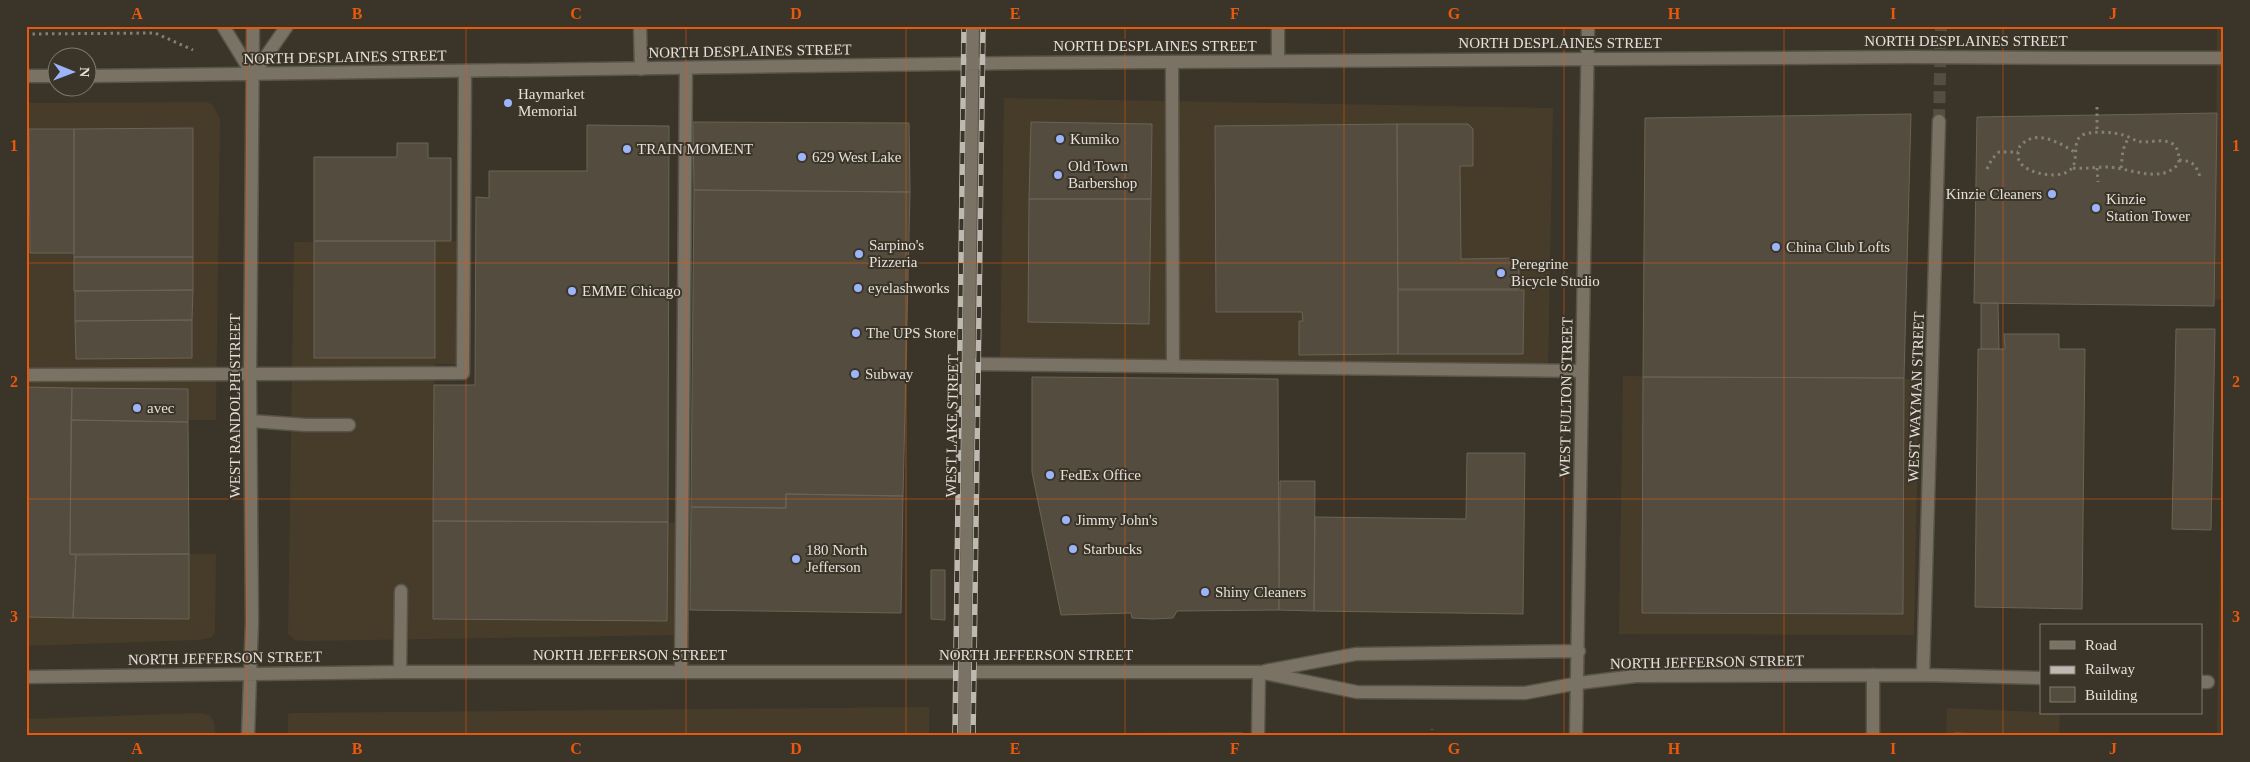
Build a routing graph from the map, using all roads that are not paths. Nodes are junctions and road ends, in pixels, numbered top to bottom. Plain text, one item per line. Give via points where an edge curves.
1 (223, 26) edge
2 (253, 26) edge
3 (287, 26) edge
4 (640, 26) edge
5 (973, 26) edge
6 (1278, 26) edge
7 (1588, 26) edge
8 (2224, 58) edge
9 (1588, 59) junction
10 (1278, 61) junction
11 (1172, 62) junction
12 (972, 64) junction
13 (686, 68) junction
14 (640, 69) junction
15 (465, 71) junction
16 (253, 75) junction
17 (26, 76) edge
18 (48, 76) edge
19 (98, 76) edge
20 (1939, 120) tunnel mouth
21 (969, 364) junction
22 (1173, 366) junction
23 (1582, 371) junction
24 (26, 375) edge
25 (250, 375) junction
26 (251, 421) junction
27 (349, 425) dead end
28 (401, 591) dead end
29 (1578, 651) junction
30 (681, 671) junction
31 (966, 671) junction
32 (400, 672) junction
33 (1259, 672) junction
34 (250, 674) junction
35 (1873, 675) junction
36 (1923, 675) junction
37 (26, 677) edge
38 (2040, 678) edge
39 (1578, 683) junction
40 (248, 736) edge
41 (964, 736) edge
42 (1258, 736) edge
43 (1576, 736) edge
44 (1873, 736) edge

1 - 16 main road
2 - 16 main road, WEST RANDOLPH STREET
3 - 16 main road
4 - 14 main road
5 - 12 main road, WEST LAKE STREET
6 - 10 main road
7 - 9 main road, WEST FULTON STREET
8 - 9 main road, NORTH DESPLAINES STREET, bridge
9 - 10 main road, NORTH DESPLAINES STREET
9 - 23 main road, WEST FULTON STREET
10 - 11 main road, NORTH DESPLAINES STREET
11 - 12 main road, NORTH DESPLAINES STREET
11 - 22 main road
12 - 13 main road, NORTH DESPLAINES STREET
12 - 21 main road, WEST LAKE STREET
13 - 14 main road, NORTH DESPLAINES STREET
13 - 30 main road
14 - 15 main road, NORTH DESPLAINES STREET
15 - 16 main road, NORTH DESPLAINES STREET
15 - 25 main road via 463,373
16 - 19 main road, NORTH DESPLAINES STREET
16 - 25 main road, WEST RANDOLPH STREET
17 - 18 main road
20 - 36 main road, WEST WAYMAN STREET
21 - 22 main road
21 - 31 main road, WEST LAKE STREET
22 - 23 main road
23 - 29 main road, WEST FULTON STREET
24 - 25 main road
25 - 26 main road, WEST RANDOLPH STREET
26 - 27 main road
26 - 34 main road, WEST RANDOLPH STREET
28 - 32 main road
29 - 33 main road via 1356,654
29 - 39 main road, WEST FULTON STREET
30 - 31 main road, NORTH JEFFERSON STREET
30 - 32 main road, NORTH JEFFERSON STREET
31 - 33 main road, NORTH JEFFERSON STREET
31 - 41 main road, WEST LAKE STREET
32 - 34 main road, NORTH JEFFERSON STREET
33 - 39 main road, NORTH JEFFERSON STREET via 1357,692 1525,693
33 - 42 main road
34 - 37 main road, NORTH JEFFERSON STREET
34 - 40 main road, WEST RANDOLPH STREET
35 - 36 main road, NORTH JEFFERSON STREET
35 - 39 main road, NORTH JEFFERSON STREET via 1636,676
35 - 44 main road
36 - 38 main road, NORTH JEFFERSON STREET
39 - 43 main road, WEST FULTON STREET

